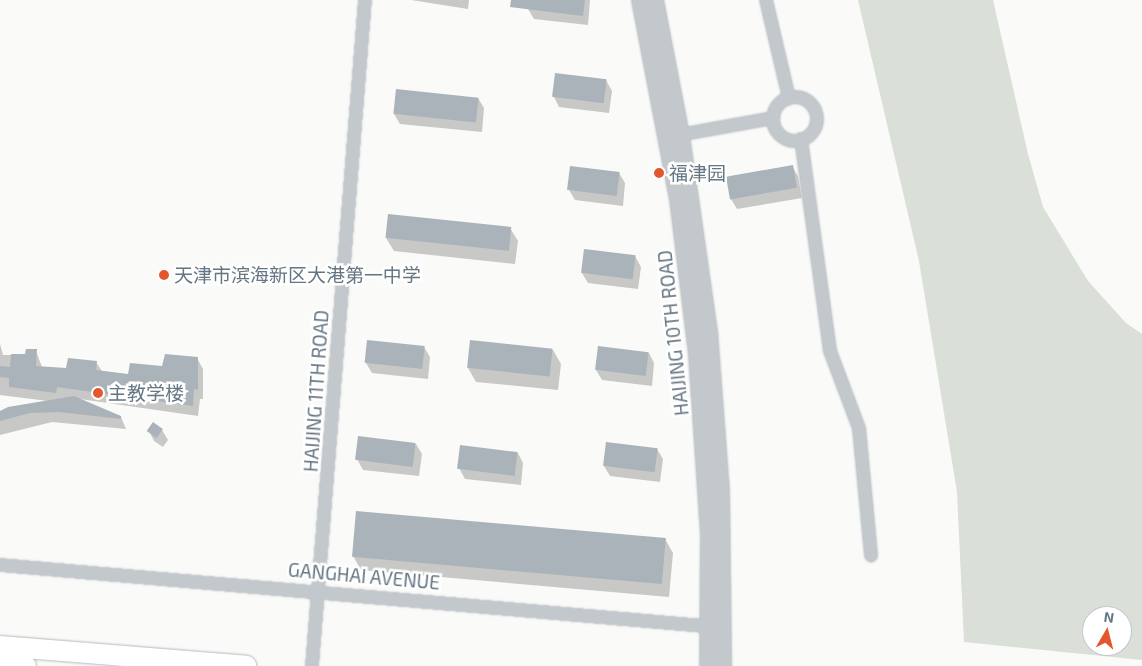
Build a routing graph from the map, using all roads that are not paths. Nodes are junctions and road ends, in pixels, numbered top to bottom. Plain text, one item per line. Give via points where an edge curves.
1 (365, 0) edge
2 (640, 0) edge
3 (655, 0) edge
4 (766, 0) edge
5 (788, 98) junction
6 (773, 118) junction
7 (674, 136) junction
8 (801, 140) junction
9 (871, 555) dead end
10 (0, 564) edge
11 (319, 590) junction
12 (716, 627) junction
13 (0, 646) edge
14 (0, 664) edge
15 (26, 666) edge
16 (246, 666) edge
17 (312, 666) edge
18 (708, 666) edge
19 (723, 666) edge

1 - 11 street, HAIJING 11TH ROAD
2 - 7 street, HAIJING 10TH ROAD
3 - 7 street, HAIJING 10TH ROAD
4 - 5 street
5 - 6 street via 777,105
5 - 8 street via 802,98 816,112 816,126
6 - 7 street
6 - 8 street via 782,136
7 - 12 street, HAIJING 10TH ROAD via 702,407
8 - 9 street via 830,351 858,428
10 - 11 street, GANGHAI AVENUE
11 - 12 street, GANGHAI AVENUE
11 - 17 street, HAIJING 11TH ROAD
12 - 18 street, HAIJING 10TH ROAD
12 - 19 street, HAIJING 10TH ROAD
13 - 16 main road
14 - 15 main road

